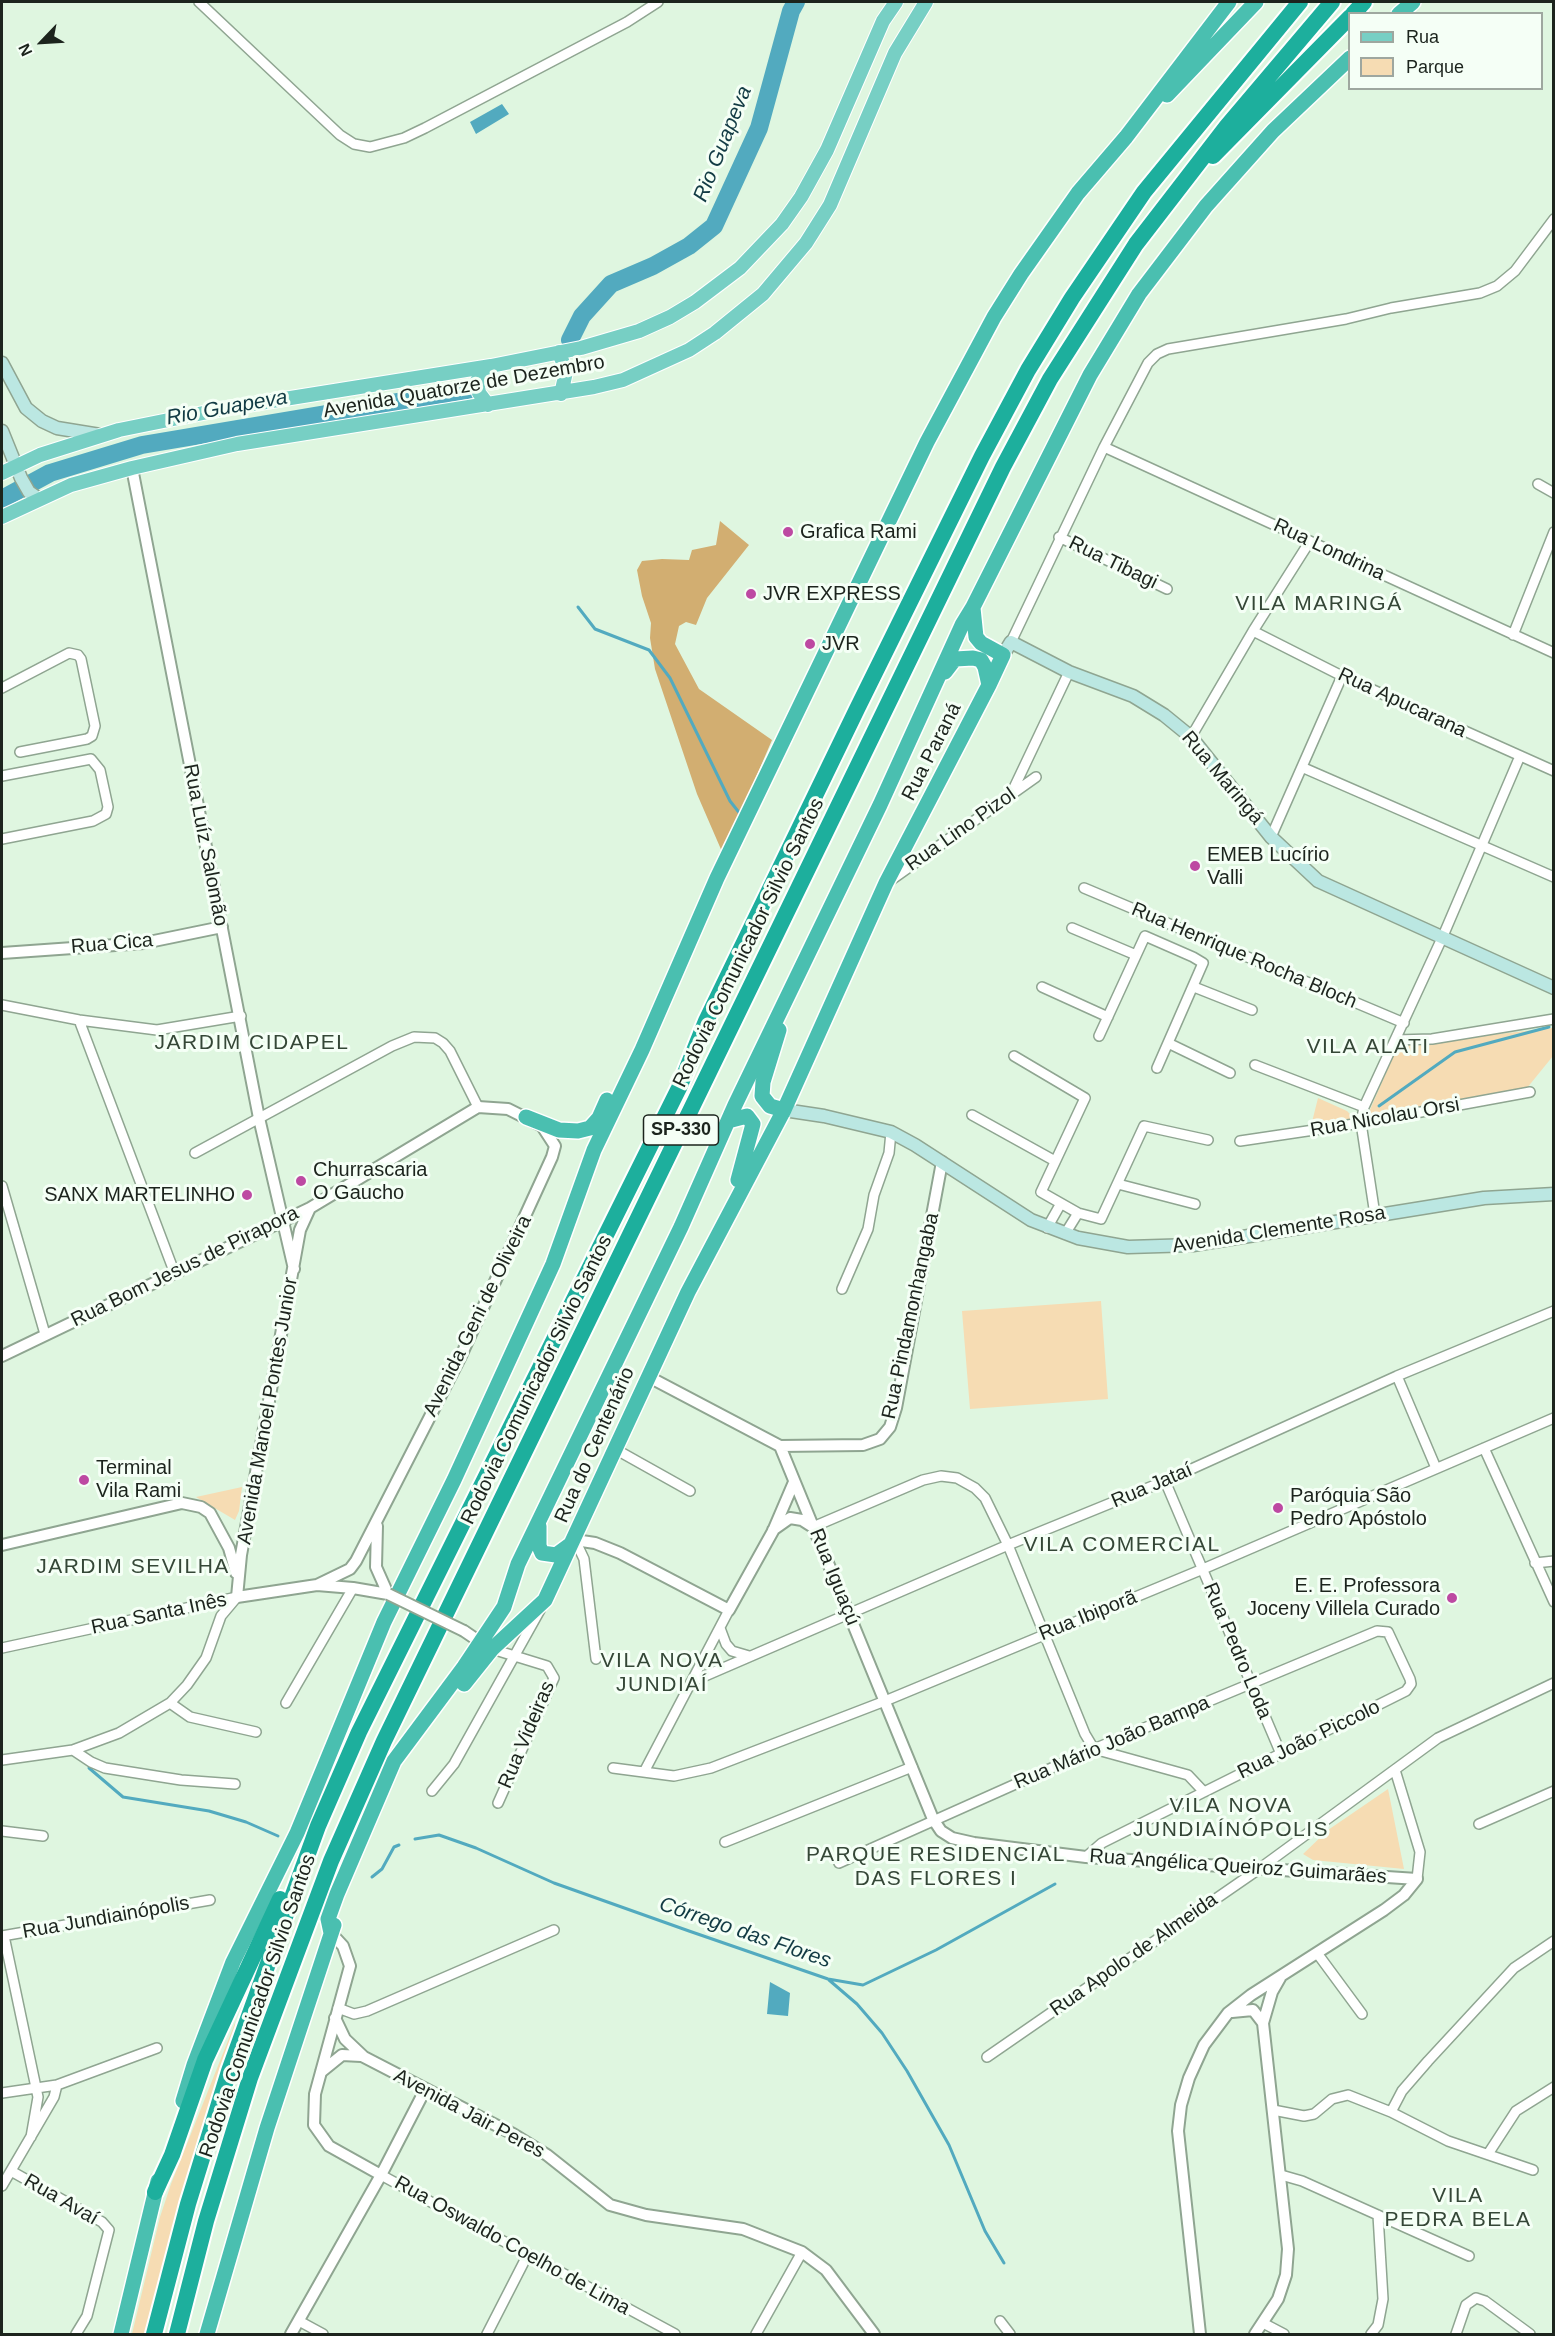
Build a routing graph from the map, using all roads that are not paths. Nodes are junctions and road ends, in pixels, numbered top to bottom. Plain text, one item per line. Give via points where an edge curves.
1 (199, 2) edge
2 (658, 2) edge
3 (896, 2) edge
4 (1229, 2) edge
5 (1256, 2) edge
6 (1300, 2) edge
7 (1332, 2) edge
8 (922, 3) edge
9 (1348, 19) edge
10 (883, 21) junction
11 (1348, 60) edge
12 (872, 104) junction
13 (1126, 137) junction
14 (1180, 187) junction
15 (1554, 219) edge
16 (559, 352) junction
17 (2, 363) edge
18 (491, 366) junction
19 (561, 394) junction
20 (488, 405) junction
21 (2, 431) edge
22 (100, 435) junction
23 (1104, 447) junction
24 (132, 468) junction
25 (19, 472) junction
26 (2, 473) edge
27 (1538, 484) dead end
28 (1554, 493) edge
29 (34, 496) junction
30 (2, 517) edge
31 (1554, 532) edge
32 (1059, 537) junction
33 (1310, 541) junction
34 (1167, 589) dead end
35 (973, 607) junction
36 (1253, 631) junction
37 (1513, 635) junction
38 (981, 643) junction
39 (1007, 649) junction
40 (1554, 653) edge
41 (955, 659) junction
42 (1069, 672) junction
43 (1342, 676) junction
44 (989, 685) junction
45 (2, 688) edge
46 (929, 697) junction
47 (1191, 737) junction
48 (20, 753) dead end
49 (1520, 756) junction
50 (1304, 768) junction
51 (1554, 771) edge
52 (2, 776) edge
53 (1036, 777) dead end
54 (1011, 795) junction
55 (1283, 812) junction
56 (1259, 822) junction
57 (1271, 837) junction
58 (2, 839) edge
59 (1481, 846) junction
60 (1554, 877) edge
61 (886, 883) junction
62 (1084, 888) dead end
63 (1173, 925) junction
64 (222, 927) junction
65 (1072, 928) dead end
66 (1191, 933) junction
67 (1443, 936) junction
68 (1164, 944) junction
69 (1183, 952) junction
70 (2, 953) edge
71 (1136, 955) junction
72 (798, 976) junction
73 (1042, 987) dead end
74 (1194, 987) junction
75 (1554, 988) edge
76 (2, 1005) edge
77 (1252, 1010) dead end
78 (241, 1016) junction
79 (1108, 1017) junction
80 (1554, 1019) edge
81 (79, 1020) junction
82 (1404, 1023) junction
83 (1099, 1036) dead end
84 (1396, 1040) junction
85 (1168, 1043) junction
86 (642, 1050) junction
87 (1014, 1056) dead end
88 (1255, 1065) dead end
89 (1157, 1068) dead end
90 (1230, 1073) dead end
91 (1530, 1092) dead end
92 (478, 1107) junction
93 (1364, 1107) junction
94 (784, 1110) junction
95 (972, 1115) dead end
96 (526, 1117) junction
97 (259, 1118) junction
98 (728, 1121) junction
99 (1361, 1123) junction
100 (891, 1132) junction
101 (1208, 1140) dead end
102 (1239, 1141) dead end
103 (195, 1153) dead end
104 (1055, 1161) junction
105 (942, 1162) junction
106 (1118, 1184) junction
107 (2, 1186) edge
108 (1554, 1194) edge
109 (1196, 1204) dead end
110 (1060, 1205) junction
111 (310, 1208) junction
112 (1078, 1213) junction
113 (1375, 1215) junction
114 (281, 1221) junction
115 (1047, 1228) junction
116 (1065, 1234) junction
117 (717, 1236) junction
118 (294, 1269) junction
119 (175, 1274) junction
120 (842, 1289) dead end
121 (1554, 1311) edge
122 (45, 1334) junction
123 (2, 1356) edge
124 (1397, 1376) junction
125 (649, 1377) junction
126 (1554, 1418) edge
127 (780, 1446) junction
128 (1484, 1448) junction
129 (615, 1449) junction
130 (1436, 1468) junction
131 (1165, 1481) junction
132 (794, 1482) junction
133 (690, 1491) dead end
134 (377, 1523) junction
135 (539, 1523) junction
136 (813, 1527) junction
137 (773, 1531) junction
138 (575, 1540) junction
139 (2, 1545) edge
140 (1008, 1545) junction
141 (1554, 1561) edge
142 (1535, 1563) junction
143 (1203, 1569) junction
144 (238, 1578) junction
145 (316, 1585) junction
146 (352, 1588) junction
147 (388, 1594) junction
148 (237, 1597) junction
149 (545, 1600) junction
150 (1554, 1602) edge
151 (729, 1610) junction
152 (849, 1613) junction
153 (492, 1627) junction
154 (720, 1628) junction
155 (464, 1631) junction
156 (1044, 1634) junction
157 (486, 1646) junction
158 (2, 1648) edge
159 (516, 1655) junction
160 (749, 1656) junction
161 (596, 1659) dead end
162 (691, 1682) junction
163 (1554, 1683) edge
164 (1251, 1684) junction
165 (1406, 1691) joint
166 (885, 1701) junction
167 (170, 1703) junction
168 (286, 1703) dead end
169 (256, 1732) dead end
170 (1094, 1749) junction
171 (73, 1750) junction
172 (1281, 1754) junction
173 (2, 1760) edge
174 (912, 1767) junction
175 (613, 1768) dead end
176 (1395, 1770) junction
177 (644, 1772) junction
178 (235, 1784) dead end
179 (432, 1791) dead end
180 (1554, 1791) edge
181 (1204, 1792) junction
182 (498, 1803) dead end
183 (933, 1819) junction
184 (1479, 1824) dead end
185 (318, 1826) junction
186 (2, 1831) edge
187 (43, 1836) dead end
188 (952, 1838) joint
189 (725, 1842) dead end
190 (1086, 1857) junction
191 (839, 1863) dead end
192 (1258, 1869) junction
193 (1417, 1879) junction
194 (210, 1900) dead end
195 (554, 1930) dead end
196 (331, 1933) junction
197 (3, 1936) edge
198 (1554, 1941) edge
199 (1317, 1953) junction
200 (1280, 1978) junction
201 (337, 2013) junction
202 (1228, 2013) junction
203 (1362, 2014) dead end
204 (1263, 2023) junction
205 (157, 2048) dead end
206 (364, 2057) junction
207 (987, 2057) dead end
208 (319, 2074) junction
209 (57, 2085) junction
210 (1554, 2086) edge
211 (35, 2087) junction
212 (425, 2090) junction
213 (2, 2093) edge
214 (1273, 2110) junction
215 (1391, 2112) junction
216 (31, 2136) junction
217 (1488, 2154) junction
218 (1533, 2170) dead end
219 (11, 2171) junction
220 (381, 2175) junction
221 (1281, 2175) junction
222 (2, 2186) edge
223 (155, 2192) junction
224 (1378, 2215) junction
225 (802, 2252) junction
226 (528, 2254) junction
227 (1469, 2256) dead end
228 (299, 2321) junction
229 (1000, 2321) dead end
230 (1263, 2323) junction
231 (76, 2334) edge
232 (121, 2334) edge
233 (154, 2334) edge
234 (177, 2334) edge
235 (207, 2334) edge
236 (291, 2334) edge
237 (323, 2334) edge
238 (487, 2334) edge
239 (675, 2334) edge
240 (756, 2334) edge
241 (874, 2334) edge
242 (1010, 2334) edge
243 (1200, 2334) edge
244 (1255, 2334) edge
245 (1284, 2334) edge
246 (1371, 2334) edge
247 (1456, 2334) edge
248 (1530, 2334) edge

1 - 2 street via 340,135 354,144 370,147 425,128
3 - 10 main road, Avenida Quatorze de Dezembro
4 - 13 highway
5 - 13 highway
6 - 185 highway, Rodovia Comunicador Silvio Santos / SP-330 via 1144,192 1077,289 1028,370 857,709 706,1020 679,1088 414,1619
7 - 14 highway, Rodovia Comunicador Silvio Santos / SP-330
8 - 12 main road, Avenida Quatorze de Dezembro
9 - 14 highway
10 - 12 main road via 888,28 860,85 861,93
10 - 16 main road, Avenida Quatorze de Dezembro via 814,175 782,224 759,250 720,284 670,316 608,342
11 - 35 highway via 1240,166 1139,294 1090,375
12 - 19 main road, Avenida Quatorze de Dezembro via 830,205 806,243 763,294 715,333 654,367 622,380
13 - 86 highway via 1078,193 1021,274 952,395 751,805
14 - 234 highway, Rodovia Comunicador Silvio Santos / SP-330 via 1136,244 1093,310 1003,467 384,1741 331,1861 254,2067 206,2221
15 - 23 street, Rua Paraná via 1515,271 1497,286 1480,293 1168,349 1148,363
16 - 18 main road, Avenida Quatorze de Dezembro
16 - 19 main road via 566,372
17 - 22 main road via 26,408 42,421 57,428
18 - 20 main road via 477,381 478,393
18 - 22 main road, Avenida Quatorze de Dezembro via 228,408
19 - 20 main road, Avenida Quatorze de Dezembro
20 - 24 main road, Avenida Quatorze de Dezembro via 237,444
21 - 25 main road
22 - 25 main road, Avenida Quatorze de Dezembro
23 - 32 street, Rua Paraná
23 - 33 street, Rua Londrina
24 - 29 main road, Avenida Quatorze de Dezembro
24 - 64 street, Rua Luíz Salomão
25 - 26 main road, Avenida Quatorze de Dezembro
25 - 29 main road
27 - 28 street
29 - 30 main road, Avenida Quatorze de Dezembro
31 - 37 street
32 - 34 street, Rua Tibagi
32 - 39 street, Rua Paraná
33 - 36 street
33 - 37 street, Rua Londrina
35 - 38 highway via 974,632
35 - 46 highway
36 - 43 street, Rua Apucarana
36 - 47 street
37 - 40 street, Rua Londrina
38 - 39 highway
38 - 41 highway via 965,645
39 - 42 main road, Rua Maringá
39 - 44 highway, Rua Paraná
41 - 44 highway via 981,660
41 - 46 highway
42 - 47 main road, Rua Maringá via 1133,696
42 - 54 street
43 - 49 street, Rua Apucarana
43 - 50 street
44 - 61 highway, Rua Paraná
45 - 48 street via 69,653 81,659 95,726 92,736
46 - 72 highway
47 - 56 main road, Rua Maringá
49 - 51 street, Rua Apucarana
49 - 59 street
50 - 55 street
50 - 59 street
52 - 58 street via 91,759 100,770 108,807 106,814 93,821
53 - 54 street, Rua Lino Pizol
54 - 61 street, Rua Lino Pizol
55 - 56 street
55 - 57 street
56 - 57 main road, Rua Maringá
57 - 67 main road, Rua Maringá via 1318,881
59 - 60 street
59 - 67 street
61 - 94 highway, Rua Paraná
62 - 63 street, Rua Henrique Rocha Bloch
63 - 66 street, Rua Henrique Rocha Bloch
63 - 68 street
64 - 70 street, Rua Cica via 144,943
64 - 78 street, Rua Luíz Salomão
65 - 71 street
66 - 69 street
66 - 82 street, Rua Henrique Rocha Bloch
67 - 75 main road, Rua Maringá
67 - 82 street
68 - 69 street
68 - 71 street via 1145,936
69 - 74 street via 1203,963
71 - 79 street
72 - 94 highway via 776,1038 762,1096 770,1106
72 - 98 highway
73 - 79 street
74 - 77 street
74 - 85 street
76 - 81 street
78 - 81 street via 157,1030
78 - 97 street, Rua Luíz Salomão
79 - 83 street
80 - 84 street via 1432,1039
81 - 119 street
82 - 84 street
84 - 93 street
85 - 89 street
85 - 90 street
86 - 96 highway via 624,1063 599,1118 590,1128 559,1130
86 - 223 highway via 594,1150 553,1264 384,1622 297,1833 233,1962 194,2064
87 - 104 street via 1085,1098
88 - 93 street
91 - 99 street, Rua Nicolau Orsi
92 - 96 street via 508,1109
92 - 97 street via 450,1051 435,1038 423,1036 392,1046
92 - 111 street, Rua Bom Jesus de Pirapora
93 - 99 street
94 - 100 main road, Avenida Clemente Rosa
94 - 117 highway, Rua do Centenário
95 - 104 street
96 - 134 street, Avenida Geni de Oliveira via 550,1134 555,1146 552,1158 460,1358
97 - 103 street
97 - 114 street, Rua Luíz Salomão
98 - 117 highway via 747,1116 753,1124 752,1136
98 - 135 highway
99 - 102 street, Rua Nicolau Orsi
99 - 113 street
100 - 105 main road, Avenida Clemente Rosa
100 - 120 street via 868,1229
101 - 106 street via 1144,1126
104 - 110 street via 1041,1192
105 - 115 main road, Avenida Clemente Rosa
105 - 127 street, Rua Pindamonhangaba via 890,1427 880,1439 862,1445
106 - 109 street
106 - 112 street via 1101,1219
107 - 122 street
108 - 113 main road, Avenida Clemente Rosa via 1484,1198
110 - 112 street
110 - 115 street
111 - 114 street, Rua Bom Jesus de Pirapora
111 - 118 street, Avenida Manoel Pontes Junior via 300,1230
112 - 116 street
113 - 116 main road, Avenida Clemente Rosa via 1156,1248 1102,1243
114 - 118 street, Rua Luíz Salomão via 291,1245
114 - 119 street, Rua Bom Jesus de Pirapora
115 - 116 main road, Avenida Clemente Rosa
117 - 125 highway, Rua do Centenário
118 - 144 street, Avenida Manoel Pontes Junior
119 - 122 street, Rua Bom Jesus de Pirapora
121 - 124 street, Rua Jataí
122 - 123 street, Rua Bom Jesus de Pirapora
124 - 130 street
124 - 131 street, Rua Jataí
125 - 127 street
125 - 129 highway, Rua do Centenário
126 - 128 street, Rua Ibiporã
127 - 132 street, Rua Iguaçú
128 - 130 street, Rua Ibiporã
128 - 142 street
129 - 133 street
129 - 138 highway, Rua do Centenário
130 - 143 street, Rua Ibiporã
131 - 140 street, Rua Jataí
131 - 143 street, Rua Pedro Loda
132 - 136 street, Rua Iguaçú
132 - 137 street
134 - 145 street, Avenida Geni de Oliveira via 350,1569
134 - 147 street via 376,1567
135 - 138 highway via 539,1546 543,1552 556,1555
135 - 153 highway
136 - 137 street via 790,1518
136 - 140 street via 941,1476 957,1478 985,1498
136 - 152 street, Rua Iguaçú
137 - 151 street
138 - 149 highway, Rua do Centenário
138 - 151 street via 620,1553
138 - 161 street via 584,1559
139 - 144 street via 183,1503 210,1513 229,1548
140 - 152 street, Rua Jataí
140 - 156 street
141 - 142 street
142 - 150 street
143 - 156 street, Rua Ibiporã
143 - 164 street, Rua Pedro Loda
144 - 148 street, Avenida Manoel Pontes Junior
145 - 146 street
145 - 148 street, Rua Santa Inês
146 - 147 street
146 - 168 street
147 - 155 street, bridge
148 - 158 street, Rua Santa Inês
148 - 167 street via 221,1616 206,1658
149 - 157 highway
149 - 159 street, Rua do Centenário
151 - 154 street
152 - 160 street, Rua Jataí
152 - 166 street, Rua Iguaçú
153 - 155 street via 480,1632
153 - 157 highway
154 - 160 street via 732,1651
154 - 162 street
155 - 157 street
156 - 166 street, Rua Ibiporã
156 - 170 street
157 - 159 street
157 - 196 highway via 395,1778
159 - 179 street, Rua do Centenário via 454,1764
159 - 182 street, Rua Videiras via 547,1666 554,1678
160 - 162 street, Rua Jataí
162 - 177 street
163 - 176 street, Rua Apolo de Almeida via 1464,1723
164 - 165 street, Rua Mário João Bampa via 1377,1631 1388,1632 1410,1679
164 - 170 street, Rua Mário João Bampa
164 - 172 street, Rua Pedro Loda
165 - 172 street, Rua João Piccolo
166 - 174 street, Rua Iguaçú
166 - 177 street, Rua Ibiporã via 711,1768 674,1776
167 - 169 street via 190,1717
167 - 171 street via 119,1733
170 - 181 street via 1188,1775
170 - 183 street, Rua Mário João Bampa
171 - 173 street
171 - 178 street via 105,1768
172 - 181 street, Rua João Piccolo
174 - 183 street, Rua Iguaçú
174 - 189 street
175 - 177 street, Rua Ibiporã
176 - 192 street, Rua Apolo de Almeida
176 - 193 street via 1420,1852
180 - 184 street
181 - 190 street, Rua João Piccolo via 1102,1843
183 - 188 street, Rua Iguaçú
183 - 191 street, Rua Mário João Bampa
185 - 223 highway via 209,2051 172,2156
185 - 233 highway, Rodovia Comunicador Silvio Santos / SP-330 via 229,2071
186 - 187 street
188 - 190 street, Rua Angélica Queiroz Guimarães
190 - 192 street, Rua Angélica Queiroz Guimarães
192 - 193 street, Rua Angélica Queiroz Guimarães
192 - 207 street, Rua Apolo de Almeida
193 - 199 street via 1384,1910
194 - 197 street, Rua Jundiainópolis
195 - 201 street via 367,2012
196 - 201 street via 343,1946 350,1966
196 - 235 highway via 267,2128
197 - 211 street
198 - 215 street via 1514,1968 1402,2091
199 - 200 street
199 - 203 street
200 - 202 street
200 - 204 street
201 - 206 street, Avenida Jair Peres via 345,2039
201 - 208 street
202 - 204 street via 1253,2010
202 - 243 street via 1204,2045 1180,2105 1178,2131
204 - 214 street
205 - 209 street
206 - 208 street via 342,2055
206 - 212 street, Avenida Jair Peres
208 - 220 street via 314,2110 319,2135 329,2146
209 - 211 street
209 - 216 street
210 - 217 street via 1516,2111
211 - 213 street
211 - 216 street via 38,2097
212 - 220 street
212 - 225 street, Avenida Jair Peres via 547,2155 610,2205 646,2215 743,2229
214 - 215 street via 1304,2116 1314,2114 1332,2099 1348,2095
214 - 221 street
215 - 217 street via 1448,2141
216 - 219 street
217 - 218 street
219 - 222 street
219 - 231 street, Rua Avaí via 102,2222 109,2230 87,2316
220 - 226 street, Rua Oswaldo Coelho de Lima
220 - 228 street
221 - 224 street
221 - 230 street via 1288,2249 1286,2275
223 - 232 highway
224 - 227 street
224 - 246 street via 1383,2299 1378,2325
225 - 240 street
225 - 241 street, Avenida Jair Peres via 826,2270
226 - 238 street
226 - 239 street, Rua Oswaldo Coelho de Lima
228 - 236 street
228 - 237 street
229 - 242 street
230 - 244 street
230 - 245 street
247 - 248 street via 1466,2305 1476,2298

